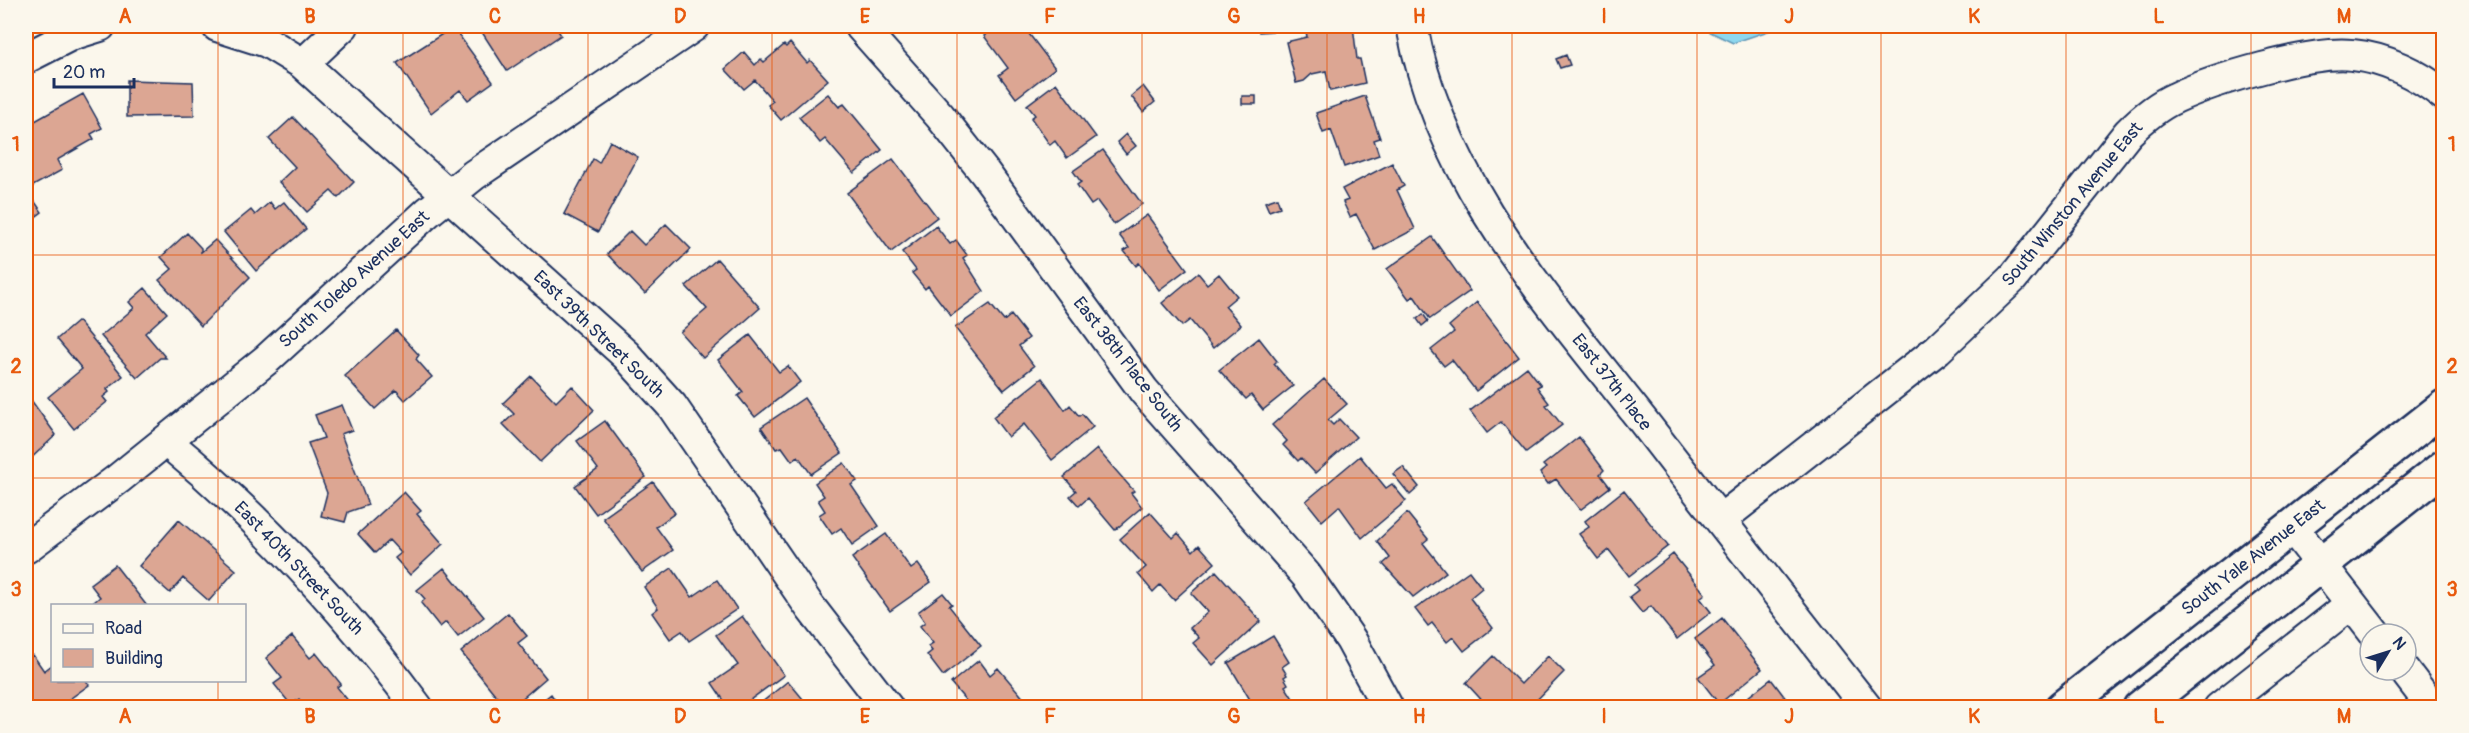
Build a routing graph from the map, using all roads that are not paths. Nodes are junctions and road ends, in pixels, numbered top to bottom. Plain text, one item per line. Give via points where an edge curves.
1 (100, 26) edge
2 (218, 26) edge
3 (343, 26) edge
4 (694, 26) edge
5 (860, 26) edge
6 (1412, 26) edge
7 (26, 58) edge
8 (303, 64) junction
9 (2444, 95) edge
10 (449, 195) junction
11 (2444, 407) edge
12 (166, 441) junction
13 (2444, 467) edge
14 (1720, 520) junction
15 (2292, 527) junction
16 (26, 548) edge
17 (2320, 565) junction
18 (2351, 604) junction
19 (2365, 622) edge
20 (2413, 682) edge
21 (418, 708) edge
22 (888, 708) edge
23 (1388, 708) edge
24 (1867, 708) edge
25 (2062, 708) edge
26 (2140, 708) edge
27 (2219, 708) edge
28 (2433, 708) edge

1 - 7 street via 71,35
2 - 8 street, East 39th Street South via 267,42
3 - 8 street
4 - 10 street, South Toledo Avenue East via 497,158
5 - 23 street, East 38th Place South via 985,173 1144,391 1306,575 1351,640
6 - 14 street, East 37th Place via 1418,62 1468,184 1553,307
8 - 10 street, East 39th Street South
9 - 14 street, South Winston Avenue East via 2391,64 2351,54 2278,63 2175,98 2148,114 2100,164 2013,278 1938,349
10 - 12 street, South Toledo Avenue East via 266,360
10 - 22 street, East 39th Street South via 579,310 672,406 810,606
11 - 15 main road, South Yale Avenue East
12 - 16 street, South Toledo Avenue East
12 - 21 street, East 40th Street South via 263,528 371,644
13 - 17 main road
14 - 24 street, East 37th Place
15 - 17 street
15 - 25 main road, South Yale Avenue East
17 - 18 street
17 - 26 main road
18 - 19 street
18 - 27 street
20 - 28 street

